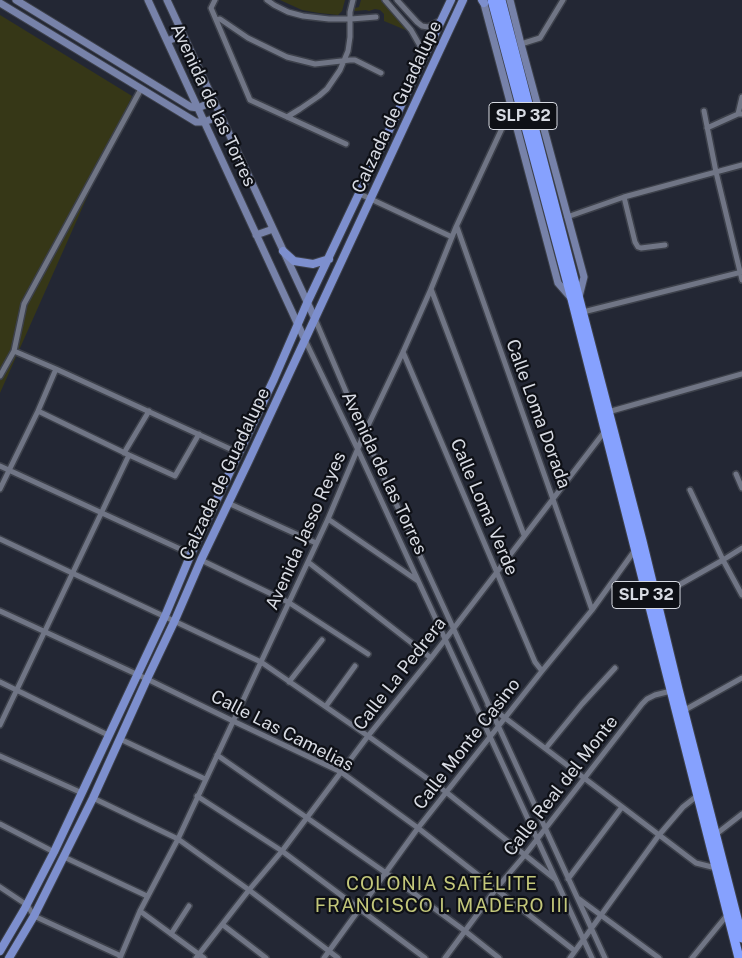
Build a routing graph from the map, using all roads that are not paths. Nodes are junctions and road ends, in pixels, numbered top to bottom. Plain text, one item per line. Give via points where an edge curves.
1 (16, 0) edge
2 (148, 0) edge
3 (167, 0) edge
4 (215, 0) edge
5 (267, 0) edge
6 (353, 0) edge
7 (397, 0) edge
8 (451, 0) edge
9 (501, 0) edge
10 (510, 0) edge
11 (563, 0) edge
12 (386, 1) edge
13 (463, 1) edge
14 (485, 1) edge
15 (0, 3) edge
16 (376, 17) dead end
17 (350, 19) junction
18 (216, 20) junction
19 (442, 20) junction
20 (183, 35) junction
21 (167, 41) junction
22 (521, 44) junction
23 (424, 57) junction
24 (345, 60) junction
25 (381, 74) dead end
26 (146, 80) junction
27 (141, 89) junction
28 (742, 97) edge
29 (214, 101) junction
30 (198, 108) junction
31 (704, 111) dead end
32 (740, 114) edge
33 (220, 116) junction
34 (514, 116) junction
35 (287, 117) junction
36 (204, 122) junction
37 (707, 128) junction
38 (346, 144) dead end
39 (742, 165) edge
40 (716, 172) junction
41 (360, 194) junction
42 (624, 198) junction
43 (370, 199) junction
44 (567, 217) junction
45 (456, 227) junction
46 (273, 229) junction
47 (557, 232) junction
48 (256, 235) junction
49 (452, 237) junction
50 (665, 245) dead end
51 (283, 251) junction
52 (329, 259) junction
53 (741, 272) edge
54 (742, 280) edge
55 (431, 289) junction
56 (575, 298) junction
57 (307, 303) junction
58 (583, 312) junction
59 (315, 319) junction
60 (298, 326) junction
61 (305, 340) junction
62 (14, 352) junction
63 (404, 352) junction
64 (56, 369) junction
65 (742, 374) edge
66 (0, 376) edge
67 (274, 379) junction
68 (284, 383) junction
69 (38, 411) junction
70 (149, 411) junction
71 (608, 412) junction
72 (605, 431) junction
73 (198, 434) junction
74 (364, 434) junction
75 (358, 450) junction
76 (239, 453) junction
77 (127, 454) junction
78 (0, 466) edge
79 (9, 470) junction
80 (736, 474) dead end
81 (742, 488) edge
82 (0, 489) edge
83 (690, 490) dead end
84 (554, 499) junction
85 (228, 503) junction
86 (102, 512) junction
87 (328, 519) junction
88 (524, 535) junction
89 (0, 538) edge
90 (316, 542) junction
91 (742, 548) edge
92 (635, 550) junction
93 (191, 554) junction
94 (201, 560) junction
95 (723, 560) junction
96 (308, 562) junction
97 (496, 572) junction
98 (73, 573) junction
99 (418, 582) junction
100 (742, 595) edge
101 (655, 598) junction
102 (288, 602) junction
103 (592, 610) junction
104 (0, 611) edge
105 (165, 616) junction
106 (175, 620) junction
107 (453, 629) junction
108 (45, 632) junction
109 (322, 640) dead end
110 (445, 640) junction
111 (368, 654) dead end
112 (431, 658) junction
113 (261, 662) junction
114 (355, 666) dead end
115 (615, 668) dead end
116 (542, 671) junction
117 (136, 674) junction
118 (742, 678) edge
119 (147, 679) junction
120 (0, 682) edge
121 (289, 682) junction
122 (17, 691) junction
123 (671, 691) junction
124 (488, 704) junction
125 (326, 706) junction
126 (683, 710) junction
127 (506, 718) junction
128 (233, 721) junction
129 (0, 725) edge
130 (498, 727) junction
131 (108, 735) junction
132 (368, 736) junction
133 (490, 737) junction
134 (120, 739) junction
135 (546, 748) junction
136 (217, 755) junction
137 (0, 756) edge
138 (341, 772) junction
139 (584, 778) junction
140 (205, 779) junction
141 (446, 792) junction
142 (82, 793) junction
143 (197, 796) junction
144 (697, 796) junction
145 (93, 798) junction
146 (622, 807) junction
147 (742, 814) edge
148 (307, 818) junction
149 (0, 824) edge
150 (418, 828) junction
151 (545, 828) junction
152 (660, 835) junction
153 (715, 835) junction
154 (178, 839) junction
155 (537, 839) junction
156 (282, 851) junction
157 (54, 852) junction
158 (524, 856) junction
159 (64, 857) junction
160 (716, 868) junction
161 (386, 873) junction
162 (555, 879) junction
163 (568, 879) junction
164 (0, 887) edge
165 (496, 889) junction
166 (249, 890) junction
167 (147, 896) junction
168 (577, 897) junction
169 (27, 905) junction
170 (188, 906) dead end
171 (360, 910) junction
172 (140, 911) junction
173 (728, 914) junction
174 (34, 916) junction
175 (601, 916) junction
176 (223, 925) junction
177 (592, 929) junction
178 (465, 931) junction
179 (741, 931) edge
180 (171, 934) junction
181 (583, 940) junction
182 (0, 951) edge
183 (575, 951) junction
184 (330, 952) junction
185 (120, 957) edge
186 (200, 957) edge
187 (8, 958) edge
188 (266, 958) edge
189 (324, 958) edge
190 (338, 958) edge
191 (426, 958) edge
192 (445, 958) edge
193 (499, 958) edge
194 (570, 958) edge
195 (592, 958) edge
196 (605, 958) edge
197 (659, 958) edge
198 (692, 958) edge
199 (739, 958) edge

1 - 26 main road
2 - 21 main road, Avenida de las Torres
3 - 20 main road, Avenida de las Torres
4 - 18 street via 211,8
5 - 17 street via 303,16
6 - 17 street
7 - 19 street via 422,26 428,27
8 - 19 main road, Calzada de Guadalupe
9 - 47 highway, SLP 32
10 - 22 main road
11 - 22 street via 540,38
12 - 23 street via 411,30
13 - 43 main road, Calzada de Guadalupe
14 - 34 main road
14 - 47 highway, SLP 32
15 - 27 main road
16 - 17 street
17 - 24 street
18 - 24 street via 220,19 248,38 287,57 315,64
18 - 35 street via 250,100
19 - 23 main road, Calzada de Guadalupe
20 - 21 main road
20 - 29 main road, Avenida de las Torres
21 - 30 main road, Avenida de las Torres
22 - 44 main road
23 - 41 main road, Calzada de Guadalupe
24 - 25 street via 355,60
24 - 35 street via 327,89
26 - 27 main road
26 - 30 main road
27 - 36 main road via 196,122
27 - 62 street via 24,304
28 - 32 street
29 - 30 main road
29 - 33 main road, Avenida de las Torres
30 - 36 main road, Avenida de las Torres
31 - 37 street
32 - 37 street
33 - 36 main road
33 - 46 main road, Avenida de las Torres
34 - 45 street, Avenida Jasso Reyes via 504,124
34 - 56 main road via 558,283
35 - 38 street
36 - 48 main road, Avenida de las Torres
37 - 40 street
39 - 40 street
40 - 42 street
40 - 53 street
41 - 43 street
41 - 52 main road, Calzada de Guadalupe
42 - 44 street
42 - 50 street via 638,247
43 - 49 street
43 - 59 main road, Calzada de Guadalupe
44 - 56 main road via 584,277
45 - 49 street, Avenida Jasso Reyes
45 - 84 street, Calle Loma Dorada
46 - 48 main road
46 - 51 main road, Avenida de las Torres
47 - 56 highway, SLP 32
48 - 60 main road, Avenida de las Torres
49 - 55 street, Avenida Jasso Reyes
51 - 52 main road via 294,261 314,264
51 - 57 main road, Avenida de las Torres
52 - 57 main road, Calzada de Guadalupe
53 - 54 street
53 - 58 street
55 - 63 street, Avenida Jasso Reyes
55 - 88 street
56 - 58 highway, SLP 32
56 - 72 highway, SLP 32
57 - 59 main road, Avenida de las Torres
57 - 60 main road, Calzada de Guadalupe
58 - 71 highway, SLP 32
59 - 61 main road, Calzada de Guadalupe
59 - 74 street, Avenida de las Torres
60 - 61 main road, Avenida de las Torres
60 - 67 main road, Calzada de Guadalupe
61 - 68 main road, Calzada de Guadalupe
61 - 75 street, Avenida de las Torres
62 - 64 street
62 - 66 street
63 - 74 street, Avenida Jasso Reyes
63 - 97 street, Calle Loma Verde
64 - 69 street
64 - 70 street
65 - 71 street
67 - 68 main road
67 - 76 main road, Calzada de Guadalupe
68 - 85 main road, Calzada de Guadalupe
69 - 77 street
69 - 79 street
70 - 73 street
70 - 77 street
71 - 101 highway, SLP 32
72 - 84 street, Calle La Pedrera
72 - 92 highway, SLP 32
73 - 76 street
73 - 77 street via 175,476
74 - 75 street, Avenida Jasso Reyes
74 - 107 street, Avenida de las Torres
75 - 87 street, Avenida Jasso Reyes
75 - 99 street, Avenida de las Torres
76 - 93 main road, Calzada de Guadalupe
77 - 86 street
78 - 79 street
79 - 82 street
79 - 86 street
80 - 81 street
83 - 95 street
84 - 88 street, Calle La Pedrera
84 - 103 street, Calle Loma Dorada
85 - 90 street
85 - 94 main road, Calzada de Guadalupe
86 - 93 street
86 - 98 street
87 - 90 street, Avenida Jasso Reyes
87 - 99 street
88 - 97 street, Calle La Pedrera
89 - 98 street
90 - 96 street, Avenida Jasso Reyes
91 - 95 street
92 - 103 street, Calle Monte Casino
92 - 123 highway, SLP 32
93 - 105 main road, Calzada de Guadalupe
94 - 102 street
94 - 106 main road, Calzada de Guadalupe
95 - 100 street
95 - 101 street
96 - 102 street, Avenida Jasso Reyes
96 - 112 street
97 - 107 street, Calle La Pedrera
97 - 116 street, Calle Loma Verde via 535,662
98 - 105 street
98 - 108 street
99 - 110 street, Avenida de las Torres
101 - 126 highway, SLP 32
102 - 111 street
102 - 113 street, Avenida Jasso Reyes
103 - 116 street, Calle Monte Casino
104 - 108 street, Calle Las Camelias
105 - 106 street
105 - 117 main road, Calzada de Guadalupe
106 - 113 street
106 - 119 main road, Calzada de Guadalupe
107 - 110 street, Calle La Pedrera
107 - 124 street, Avenida de las Torres
108 - 117 street, Calle Las Camelias
108 - 122 street
109 - 121 street
110 - 112 street, Calle La Pedrera
110 - 133 street, Avenida de las Torres
112 - 132 street, Calle La Pedrera
113 - 121 street
113 - 128 street, Avenida Jasso Reyes
114 - 125 street
115 - 135 street
116 - 127 street, Calle Monte Casino
117 - 119 street, Calle Las Camelias
117 - 131 main road, Calzada de Guadalupe
118 - 126 street
119 - 128 street, Calle Las Camelias
119 - 134 main road, Calzada de Guadalupe
120 - 122 street
121 - 125 street
122 - 129 street
122 - 131 street
123 - 139 street, Calle Real del Monte via 647,699
123 - 144 highway, SLP 32
124 - 127 street
124 - 130 street, Avenida de las Torres
125 - 132 street
126 - 153 highway, SLP 32
127 - 130 street, Calle Monte Casino
127 - 135 street
128 - 136 street, Avenida Jasso Reyes
128 - 138 street, Calle Las Camelias
130 - 133 street, Calle Monte Casino
130 - 151 street, Avenida de las Torres
131 - 142 main road, Calzada de Guadalupe
132 - 138 street, Calle La Pedrera
132 - 141 street
133 - 141 street, Calle Monte Casino
133 - 155 street, Avenida de las Torres
134 - 140 street
134 - 145 main road, Calzada de Guadalupe
135 - 139 street
136 - 140 street, Avenida Jasso Reyes
136 - 148 street
137 - 142 street
138 - 148 street, Calle La Pedrera
138 - 150 street, Calle Las Camelias
139 - 146 street
139 - 151 street, Calle Real del Monte
140 - 143 street, Avenida Jasso Reyes
141 - 150 street, Calle Monte Casino
141 - 158 street
142 - 157 main road, Calzada de Guadalupe
143 - 154 street, Avenida Jasso Reyes
143 - 156 street
144 - 152 street via 682,806
144 - 160 highway, SLP 32
145 - 154 street
145 - 159 main road, Calzada de Guadalupe
146 - 152 street
146 - 163 street
147 - 153 street
148 - 156 street, Calle La Pedrera
148 - 161 street
149 - 157 street
150 - 161 street, Calle Monte Casino
150 - 165 street, Calle Las Camelias
151 - 155 street, Calle Real del Monte
151 - 163 street, Avenida de las Torres
152 - 160 street via 696,863
152 - 175 street
153 - 179 highway, SLP 32
154 - 166 street
154 - 167 street, Avenida Jasso Reyes
155 - 158 street, Calle Real del Monte
155 - 162 street, Avenida de las Torres
156 - 166 street, Calle La Pedrera
156 - 171 street
157 - 169 main road, Calzada de Guadalupe
158 - 162 street
158 - 165 street, Calle Real del Monte
159 - 167 street
159 - 174 main road, Calzada de Guadalupe
160 - 173 highway, SLP 32
161 - 171 street, Calle Monte Casino
161 - 178 street
162 - 181 street, Avenida de las Torres
163 - 168 street, Avenida de las Torres
164 - 169 street
165 - 178 street, Calle Real del Monte
165 - 183 street, Calle Las Camelias
166 - 176 street, Calle La Pedrera
166 - 184 street
167 - 172 street, Avenida Jasso Reyes
168 - 175 street
168 - 177 street, Avenida de las Torres
169 - 174 street
169 - 182 main road, Calzada de Guadalupe
170 - 180 street
171 - 184 street, Calle Monte Casino
171 - 191 street
172 - 180 street
172 - 185 street, Avenida Jasso Reyes
173 - 198 street
173 - 199 highway, SLP 32
174 - 185 street
174 - 187 main road, Calzada de Guadalupe
175 - 177 street
175 - 197 street
176 - 186 street, Calle La Pedrera
176 - 188 street
177 - 181 street
177 - 196 street, Avenida de las Torres
178 - 192 street, Calle Real del Monte
178 - 193 street
180 - 186 street
181 - 183 street
181 - 195 street, Avenida de las Torres
183 - 194 street
184 - 189 street, Calle Monte Casino
184 - 190 street

